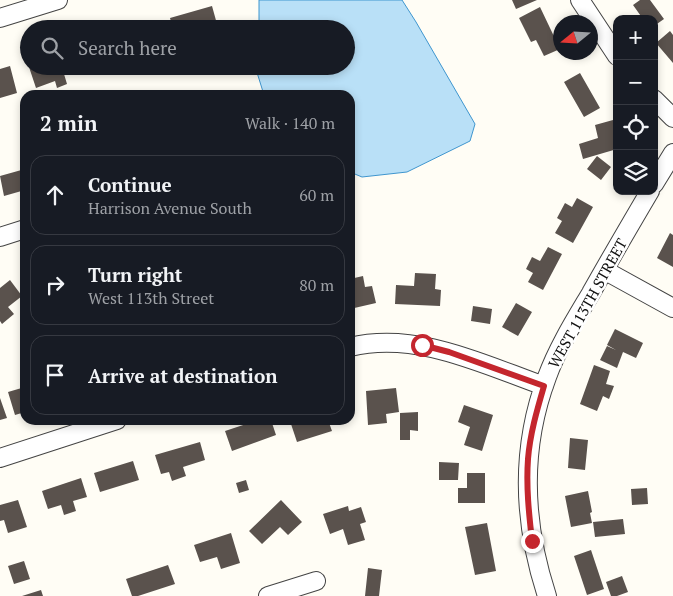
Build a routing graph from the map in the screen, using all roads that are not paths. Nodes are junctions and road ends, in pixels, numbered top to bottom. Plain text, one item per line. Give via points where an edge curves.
1 (58, 0) edge
2 (580, 0) edge
3 (0, 18) edge
4 (613, 50) edge
5 (658, 103) edge
6 (673, 118) edge
7 (673, 153) edge
8 (658, 177) edge
9 (648, 195) edge
10 (20, 231) edge
11 (0, 237) edge
12 (604, 270) junction
13 (673, 308) edge
14 (355, 346) edge
15 (544, 386) junction
16 (102, 425) edge
17 (0, 458) edge
18 (316, 581) dead end
19 (268, 596) edge
20 (547, 596) edge

1 - 3 street
2 - 4 street
5 - 6 street
7 - 8 street
9 - 12 street, WEST 113TH STREET
10 - 11 street
12 - 13 street
12 - 15 street, WEST 113TH STREET via 564,338
14 - 15 street via 393,342 422,345
15 - 20 street, WEST 113TH STREET via 528,458 527,500 532,541
16 - 17 street
18 - 19 street

